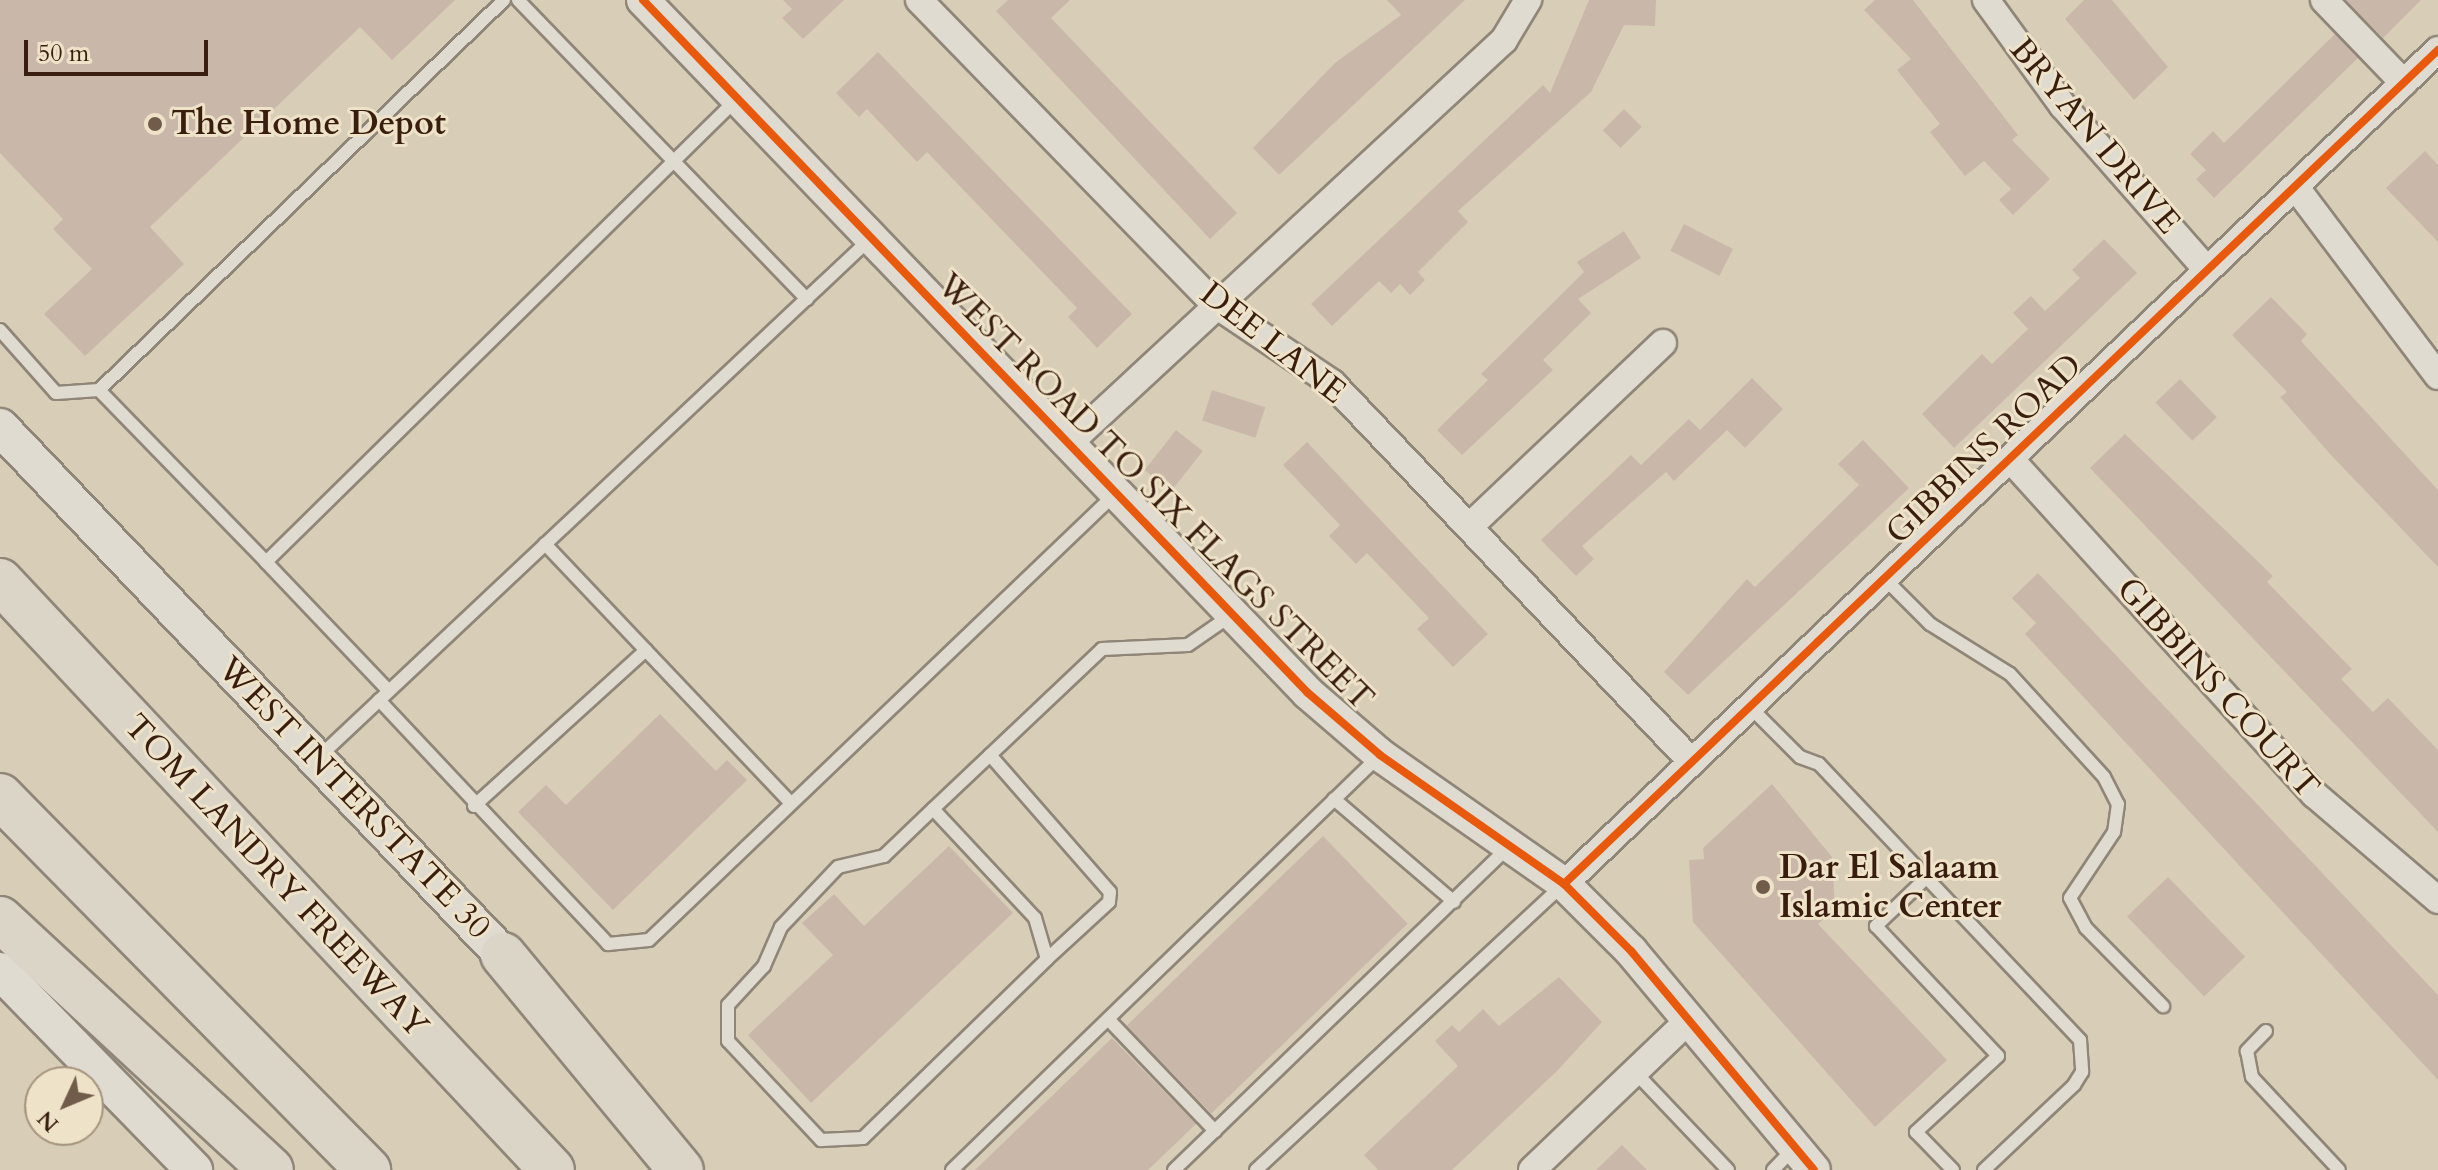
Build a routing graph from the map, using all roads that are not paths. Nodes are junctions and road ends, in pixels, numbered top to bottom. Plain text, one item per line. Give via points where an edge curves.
1 (504, 0) edge
2 (518, 0) edge
3 (643, 0) edge
4 (919, 0) edge
5 (1528, 0) edge
6 (1986, 0) edge
7 (2324, 0) edge
8 (2438, 50) edge
9 (2404, 83) junction
10 (737, 99) junction
11 (674, 160) junction
12 (2297, 189) junction
13 (871, 239) junction
14 (2207, 270) junction
15 (807, 299) junction
16 (1216, 305) junction
17 (0, 330) edge
18 (1663, 343) dead end
19 (2438, 376) edge
20 (99, 390) junction
21 (0, 427) edge
22 (1067, 445) junction
23 (2012, 461) junction
24 (1115, 494) junction
25 (1470, 526) junction
26 (545, 544) junction
27 (266, 562) junction
28 (1885, 579) junction
29 (4, 586) edge
30 (1232, 614) junction
31 (646, 650) junction
32 (389, 691) junction
33 (379, 700) junction
34 (1749, 706) junction
35 (990, 755) junction
36 (1380, 755) junction
37 (317, 758) junction
38 (1690, 760) junction
39 (0, 796) edge
40 (1334, 799) junction
41 (791, 803) junction
42 (474, 806) junction
43 (933, 809) junction
44 (1509, 846) junction
45 (1927, 877) junction
46 (1564, 884) junction
47 (2438, 900) edge
48 (1454, 902) junction
49 (0, 919) edge
50 (503, 955) junction
51 (1047, 959) junction
52 (0, 971) edge
53 (2163, 1006) dead end
54 (1108, 1019) junction
55 (1687, 1022) junction
56 (2266, 1031) dead end
57 (1635, 1072) junction
58 (1215, 1131) junction
59 (1794, 1162) edge
60 (194, 1170) edge
61 (271, 1170) edge
62 (368, 1170) edge
63 (552, 1170) edge
64 (681, 1170) edge
65 (706, 1170) edge
66 (952, 1170) edge
67 (1174, 1170) edge
68 (1256, 1170) edge
69 (1532, 1170) edge
70 (1728, 1170) edge
71 (1953, 1170) edge
72 (1984, 1170) edge
73 (2339, 1170) edge

1 - 20 lane
2 - 11 lane
3 - 10 street, WEST ROAD TO SIX FLAGS STREET
4 - 16 street, DEE LANE
5 - 16 street via 1504,40
6 - 14 street, BRYAN DRIVE via 2063,106
7 - 9 street
8 - 9 street, GIBBINS ROAD
9 - 12 street, GIBBINS ROAD
10 - 11 lane
10 - 13 street, WEST ROAD TO SIX FLAGS STREET
11 - 15 lane
11 - 27 lane
12 - 14 street, GIBBINS ROAD
12 - 19 street
13 - 15 lane
13 - 22 street, WEST ROAD TO SIX FLAGS STREET
14 - 23 street, GIBBINS ROAD
15 - 26 lane
16 - 22 street
16 - 25 street, DEE LANE via 1332,383
17 - 20 lane via 56,393 71,397
18 - 25 street
20 - 27 lane
21 - 37 main road, WEST INTERSTATE 30
22 - 24 street, WEST ROAD TO SIX FLAGS STREET
23 - 28 street, GIBBINS ROAD
23 - 47 street, GIBBINS COURT via 2314,794
24 - 30 street, WEST ROAD TO SIX FLAGS STREET
24 - 41 lane
25 - 38 street, DEE LANE
26 - 31 lane
26 - 32 lane
27 - 32 lane
28 - 34 street, GIBBINS ROAD
28 - 53 lane via 1930,624 2010,674 2104,777 2118,804 2114,832 2070,898 2086,928
29 - 63 highway, TOM LANDRY FREEWAY
30 - 35 lane via 1188,645 1102,649
30 - 36 street, WEST ROAD TO SIX FLAGS STREET
31 - 41 lane
31 - 42 lane
32 - 33 lane
33 - 37 lane
33 - 42 lane
34 - 38 street, GIBBINS ROAD
34 - 45 lane via 1800,757 1819,764
35 - 43 lane
35 - 51 lane via 1110,892 1109,902
36 - 40 lane
36 - 44 street, WEST ROAD TO SIX FLAGS STREET
37 - 50 main road, WEST INTERSTATE 30
38 - 46 street, GIBBINS ROAD
39 - 62 highway
40 - 48 lane
40 - 54 lane
41 - 42 lane via 649,940 608,944
43 - 51 lane via 1035,918
43 - 51 lane via 884,856 838,867 781,927 764,966 728,1005 728,1041 821,1140 863,1138
44 - 46 street, WEST ROAD TO SIX FLAGS STREET
44 - 48 lane
45 - 71 lane via 1876,926 1998,1056 1916,1132
45 - 72 lane via 2069,1025 2083,1056 2074,1085
46 - 55 street, WEST ROAD TO SIX FLAGS STREET
46 - 68 lane
48 - 58 lane
49 - 61 highway
50 - 64 highway
50 - 65 main road, WEST INTERSTATE 30
52 - 60 main road
54 - 58 lane
54 - 66 lane
55 - 57 street
55 - 59 street, WEST ROAD TO SIX FLAGS STREET
56 - 73 lane via 2247,1051 2252,1077
57 - 69 street
57 - 70 lane
58 - 67 lane

